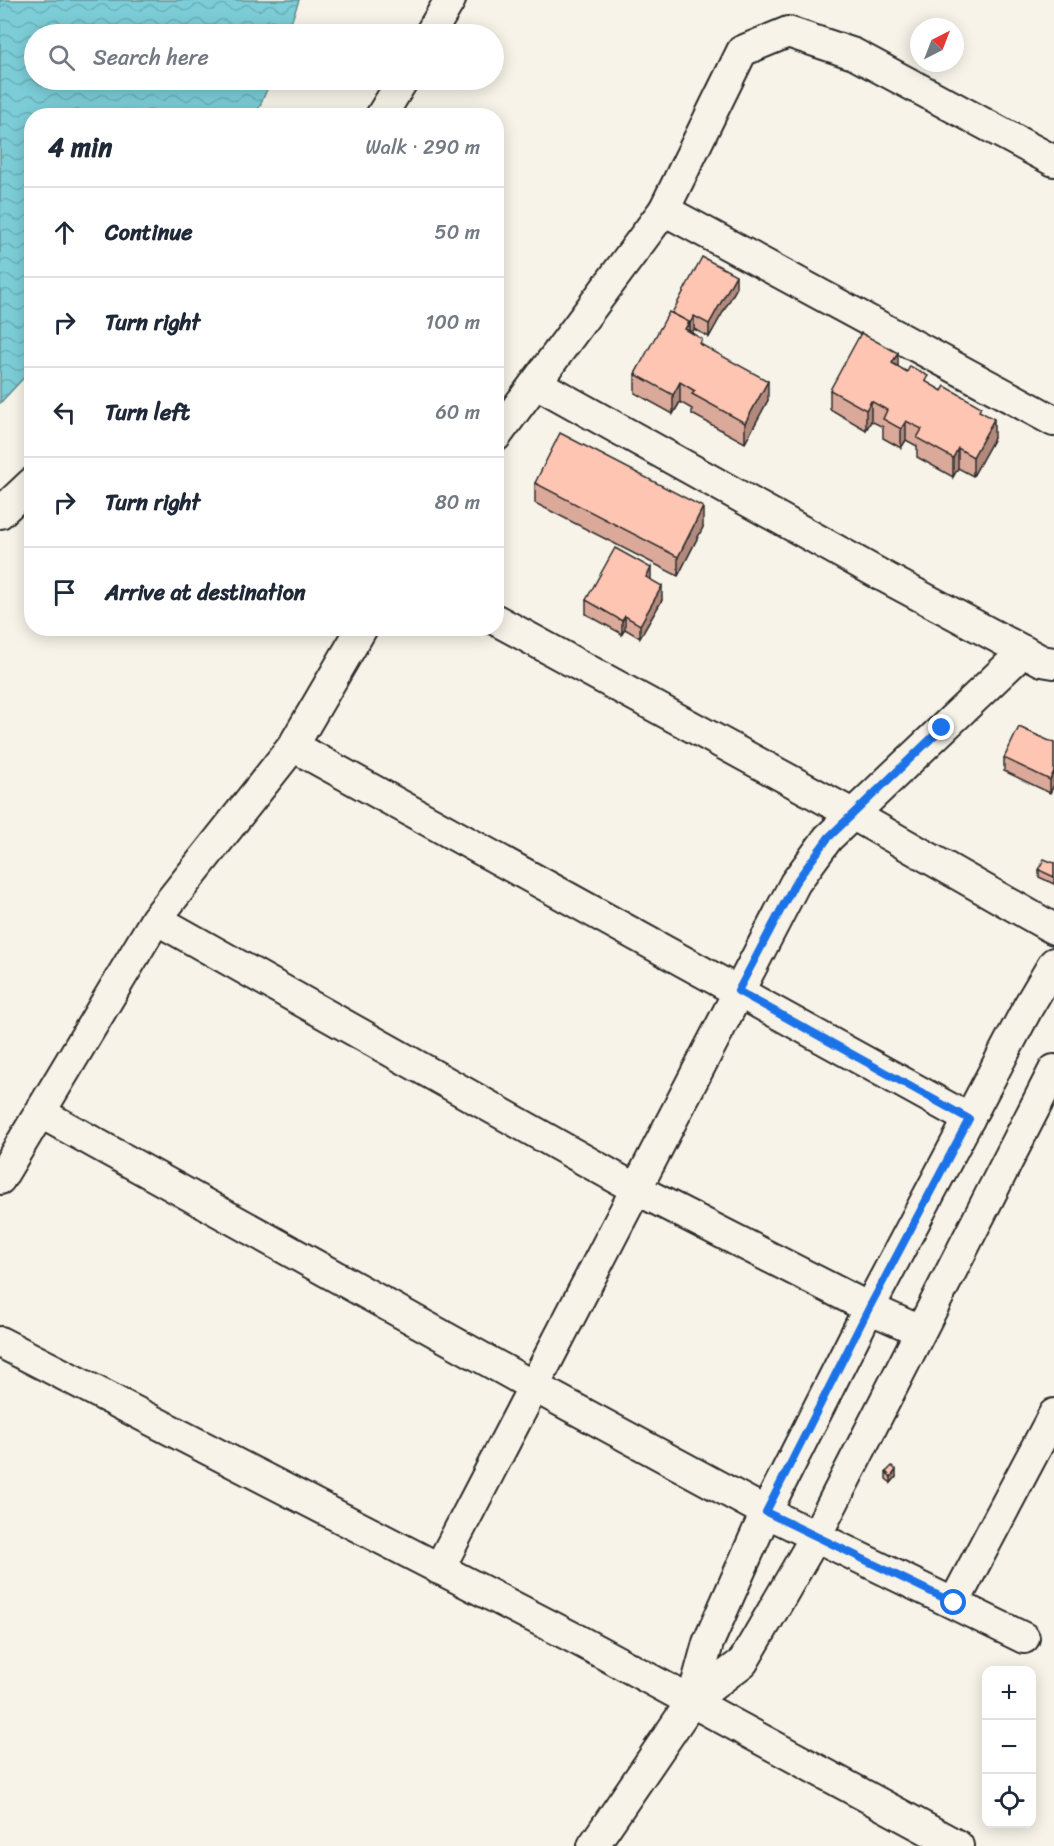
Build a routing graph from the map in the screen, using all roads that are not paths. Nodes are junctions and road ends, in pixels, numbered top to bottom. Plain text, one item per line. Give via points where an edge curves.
1 (450, 0) edge
2 (436, 24) edge
3 (397, 90) edge
4 (386, 108) edge
5 (1054, 161) edge
6 (664, 210) junction
7 (536, 384) junction
8 (1054, 421) edge
9 (504, 426) edge
10 (24, 490) edge
11 (0, 513) edge
12 (504, 624) edge
13 (357, 636) edge
14 (1044, 662) edge
15 (292, 747) junction
16 (852, 814) junction
17 (156, 918) junction
18 (1054, 929) edge
19 (1054, 963) edge
20 (738, 991) junction
21 (1054, 1070) edge
22 (41, 1113) junction
23 (969, 1119) junction
24 (0, 1179) edge
25 (636, 1189) junction
26 (869, 1308) junction
27 (920, 1331) junction
28 (0, 1342) edge
29 (533, 1386) junction
30 (1054, 1414) edge
31 (766, 1512) junction
32 (816, 1536) junction
33 (439, 1569) junction
34 (954, 1603) junction
35 (1024, 1638) dead end
36 (692, 1701) junction
37 (593, 1846) edge
38 (958, 1846) edge

1 - 2 street
3 - 4 street
5 - 6 street via 854,54 788,32 742,51
6 - 7 street
6 - 8 street
7 - 9 street
7 - 14 street
10 - 11 street
12 - 16 street
13 - 15 street
14 - 16 street
15 - 17 street
15 - 20 street
16 - 18 street
16 - 20 street via 828,838 795,883
17 - 22 street
17 - 25 street
19 - 23 street
20 - 23 street
20 - 25 street
21 - 27 street
22 - 24 street
22 - 29 street
23 - 26 street
25 - 26 street
25 - 29 street
26 - 27 street
26 - 31 street
27 - 32 street
28 - 33 street
29 - 31 street
29 - 33 street
30 - 34 street
31 - 32 street
31 - 36 street via 708,1643
32 - 34 street
32 - 36 street via 743,1662
33 - 36 street
34 - 35 street
36 - 37 street
36 - 38 street

